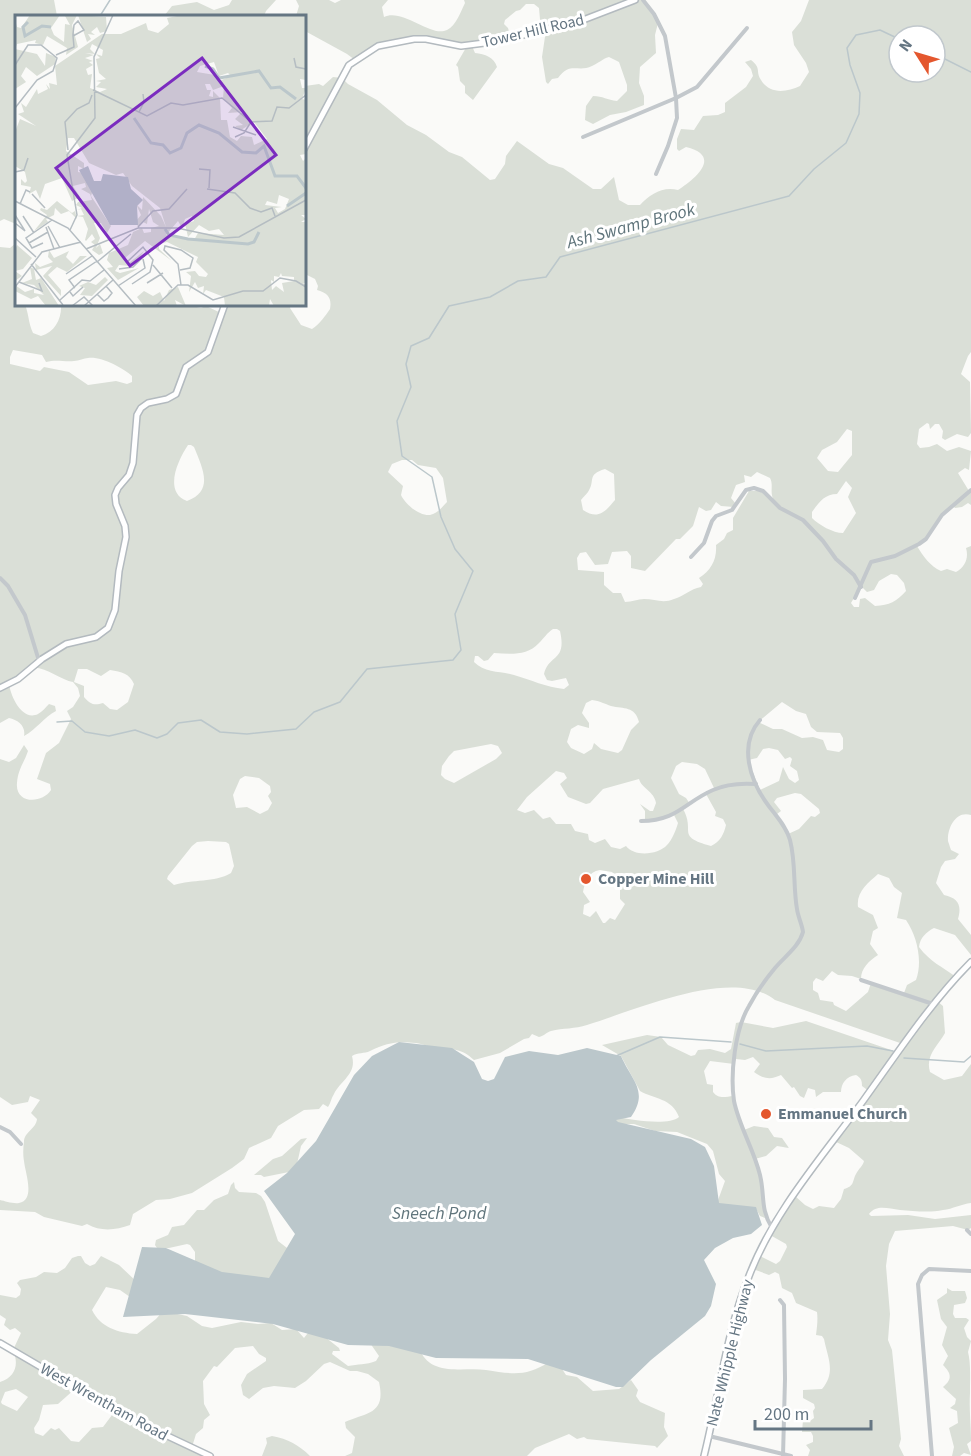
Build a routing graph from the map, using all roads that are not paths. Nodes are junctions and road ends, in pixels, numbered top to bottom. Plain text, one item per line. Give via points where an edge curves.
1 (635, 0) edge
2 (643, 0) edge
3 (747, 28) dead end
4 (676, 98) junction
5 (583, 137) dead end
6 (306, 145) edge
7 (656, 174) dead end
8 (224, 306) edge
9 (971, 490) edge
10 (691, 557) dead end
11 (0, 578) edge
12 (861, 586) junction
13 (855, 598) dead end
14 (39, 661) junction
15 (0, 688) edge
16 (760, 720) dead end
17 (756, 784) junction
18 (641, 821) dead end
19 (971, 962) edge
20 (861, 980) dead end
21 (933, 1004) junction
22 (0, 1127) edge
23 (21, 1144) dead end
24 (772, 1228) junction
25 (971, 1271) edge
26 (780, 1300) dead end
27 (0, 1343) edge
28 (709, 1436) junction
29 (783, 1455) edge
30 (210, 1456) edge
31 (704, 1456) edge
32 (791, 1456) edge
33 (932, 1456) edge

1 - 6 street, Tower Hill Road via 583,20 501,40 461,46 420,39 378,46 349,64
2 - 4 street via 665,36
3 - 4 street via 697,87
4 - 5 street
4 - 7 street via 677,118
8 - 14 street via 208,352 186,368 176,394 148,403 137,415 133,463 115,495 126,537 116,610 108,628 96,637 69,642
9 - 12 street via 942,515 926,539 895,556 871,562
10 - 12 street via 704,543 716,516 732,510 746,490 754,488 803,520
11 - 14 street via 25,615
12 - 13 street
14 - 15 street
16 - 17 street via 748,744
17 - 18 street via 717,788 671,816
17 - 24 street via 790,840 802,927 799,941 745,1013 734,1069 734,1101 760,1175 765,1218
19 - 21 street, Nate Whipple Highway
20 - 21 street
21 - 24 street, Nate Whipple Highway
22 - 23 street
24 - 28 street, Nate Whipple Highway via 739,1305
25 - 33 street via 929,1269 918,1284
26 - 29 street via 784,1305
27 - 30 street, West Wrentham Road via 123,1415
28 - 29 street
28 - 31 street, Nate Whipple Highway
29 - 32 street

